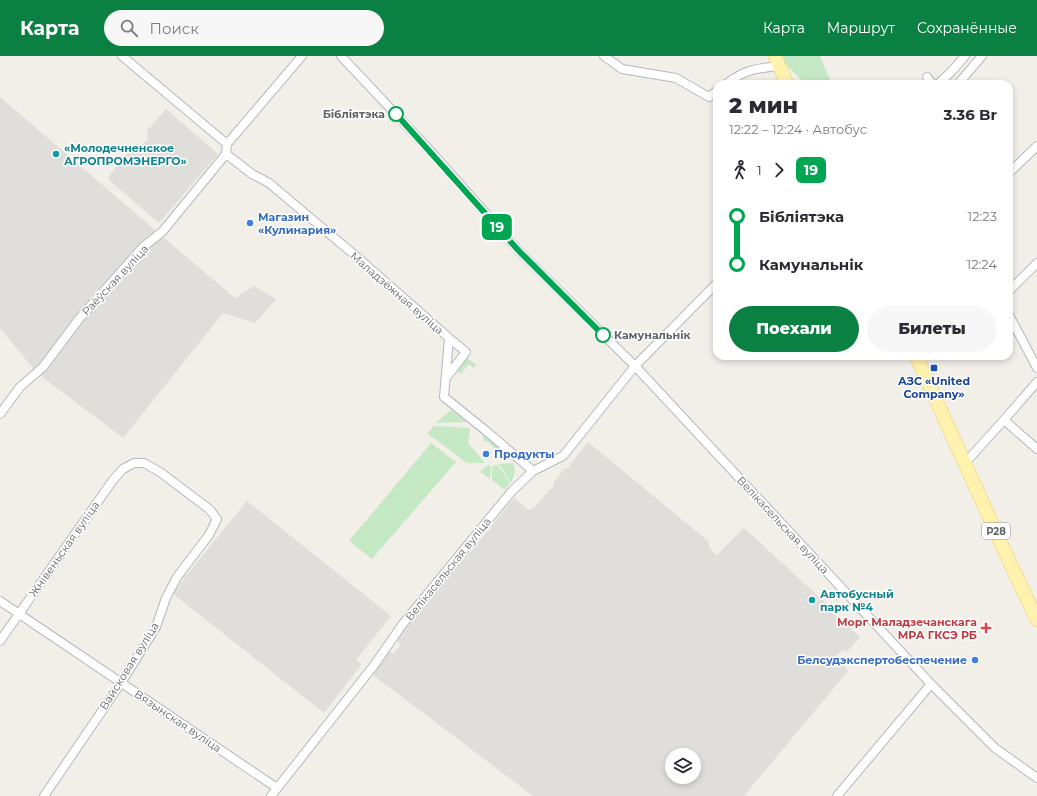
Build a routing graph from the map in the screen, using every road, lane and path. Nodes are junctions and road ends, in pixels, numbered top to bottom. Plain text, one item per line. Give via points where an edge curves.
1 (122, 56) edge
2 (302, 56) edge
3 (604, 56) edge
4 (964, 56) edge
5 (982, 56) edge
6 (346, 57) edge
7 (777, 61) edge
8 (731, 80) edge
9 (785, 80) edge
10 (942, 80) edge
11 (961, 80) edge
12 (713, 94) edge
13 (227, 144) junction
14 (1037, 146) edge
15 (226, 154) junction
16 (1013, 169) edge
17 (1037, 263) edge
18 (713, 287) edge
19 (1013, 287) edge
20 (1013, 323) edge
21 (449, 338) junction
22 (918, 360) edge
23 (635, 366) junction
24 (1037, 368) edge
25 (445, 379) junction
26 (1037, 382) edge
27 (0, 414) edge
28 (1004, 420) junction
29 (1037, 449) edge
30 (134, 463) joint
31 (965, 463) junction
32 (533, 472) junction
33 (0, 601) edge
34 (19, 614) junction
35 (1037, 620) edge
36 (0, 641) edge
37 (121, 683) junction
38 (932, 684) junction
39 (1037, 778) edge
40 (277, 788) junction
41 (44, 796) edge
42 (271, 796) edge
43 (838, 796) edge

1 - 13 street
2 - 13 street
3 - 12 street via 622,69 676,78 709,97
4 - 10 street
5 - 11 street
6 - 23 street, Велікасельская вуліца via 518,250
7 - 8 street
7 - 9 main road
13 - 15 street
14 - 16 street
15 - 21 street, Маладзёжная вуліца via 252,174 269,183
15 - 27 street, Раёўская вуліца via 162,232 143,247 79,319 43,367 20,387
17 - 19 street
18 - 23 street
20 - 24 street
21 - 25 street, Маладзёжная вуліца
21 - 25 street via 466,352
22 - 31 main road, Р28
23 - 32 street, Велікасельская вуліца via 563,456
23 - 38 street, Велікасельская вуліца
25 - 32 street, Маладзёжная вуліца via 444,398
26 - 28 street
28 - 29 street
28 - 31 street
30 - 34 street, Жнівеньская вуліца via 123,469 113,480
30 - 37 street, Вайсковая вуліца via 144,463 160,472 209,509 217,519 209,535 177,577 166,598 156,627
31 - 35 main road, Р28
32 - 40 street, Велікасельская вуліца via 512,491 402,625 375,664
33 - 34 street, Вязынская вуліца
34 - 36 street, Жнівеньская вуліца
34 - 37 street, Вязынская вуліца
37 - 40 street, Вязынская вуліца
37 - 41 street, Вайсковая вуліца
38 - 39 street, Велікасельская вуліца via 995,748
38 - 43 street
40 - 42 street, Велікасельская вуліца

